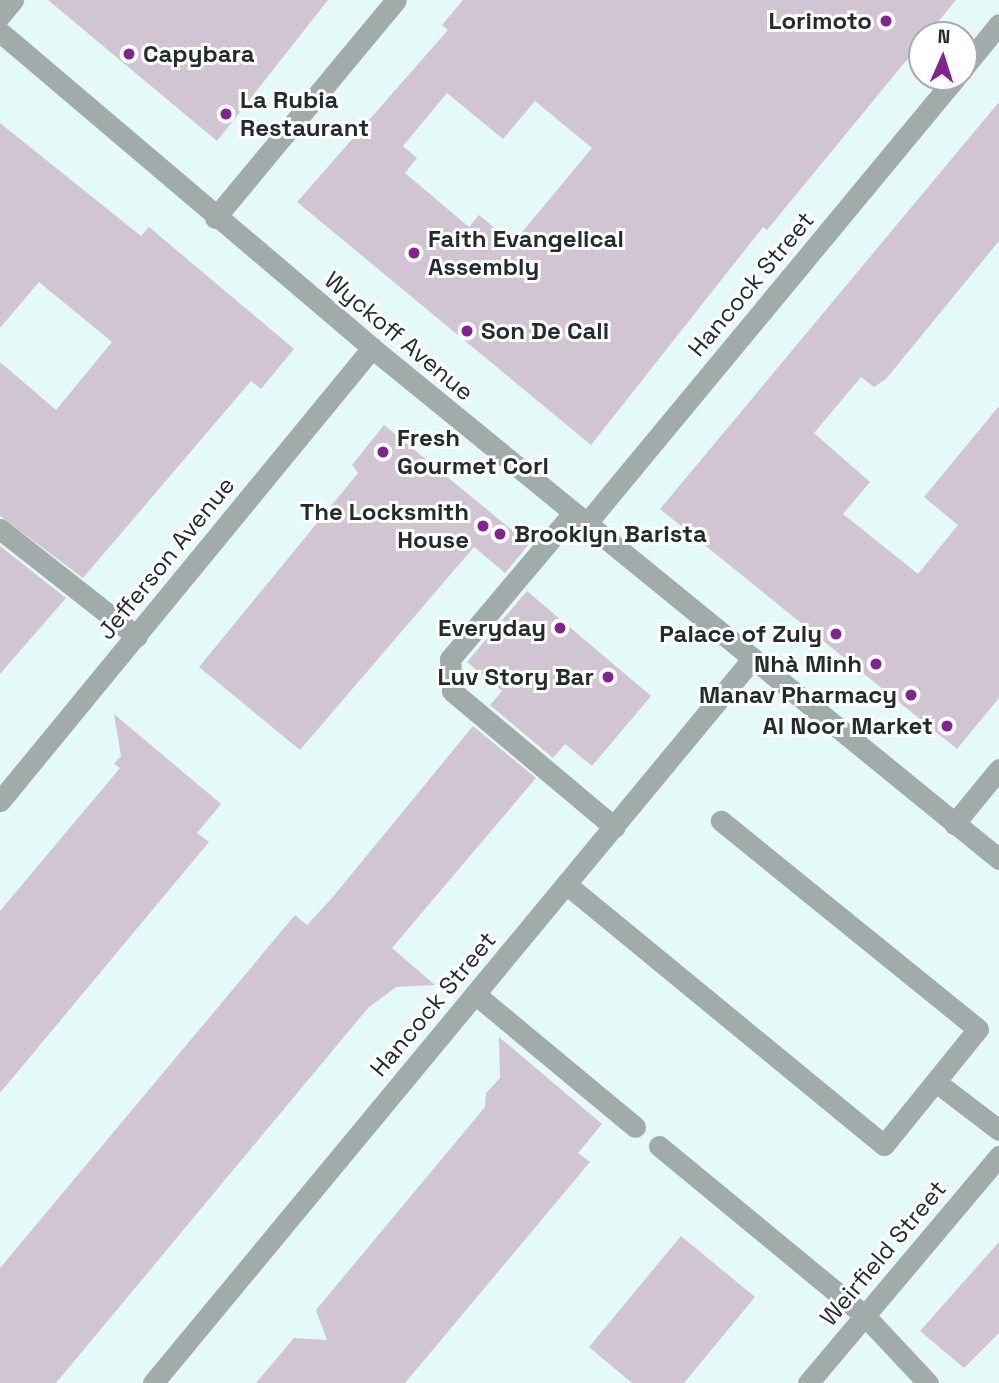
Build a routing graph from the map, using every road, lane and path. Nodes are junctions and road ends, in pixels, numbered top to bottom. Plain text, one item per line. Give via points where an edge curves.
1 (13, 0) edge
2 (396, 0) edge
3 (0, 16) edge
4 (999, 24) edge
5 (0, 32) edge
6 (978, 50) edge
7 (944, 91) edge
8 (215, 218) junction
9 (372, 348) junction
10 (580, 518) junction
11 (0, 528) edge
12 (137, 636) junction
13 (753, 658) junction
14 (999, 769) edge
15 (0, 801) edge
16 (721, 821) dead end
17 (954, 824) junction
18 (614, 827) junction
19 (999, 859) edge
20 (566, 884) junction
21 (475, 994) junction
22 (936, 1082) junction
23 (635, 1127) dead end
24 (999, 1130) edge
25 (659, 1146) dead end
26 (999, 1156) edge
27 (865, 1316) junction
28 (153, 1383) edge
29 (808, 1383) edge
30 (928, 1383) edge

1 - 3 street
2 - 8 street
4 - 6 street
5 - 8 street, Wyckoff Avenue
7 - 10 street, Hancock Street
8 - 9 street, Wyckoff Avenue
9 - 10 street, Wyckoff Avenue
9 - 12 street, Jefferson Avenue
10 - 13 street, Wyckoff Avenue
10 - 18 street, Hancock Street via 450,659 453,691
11 - 12 street
12 - 15 street, Jefferson Avenue
13 - 17 street, Wyckoff Avenue
13 - 18 street, Hancock Street
14 - 17 street
16 - 22 street via 978,1029
17 - 19 street, Wyckoff Avenue
18 - 20 street, Hancock Street
20 - 21 street, Hancock Street
20 - 22 street via 884,1145
21 - 23 street
21 - 28 street, Hancock Street
22 - 24 street
25 - 27 street
26 - 27 street, Weirfield Street
27 - 29 street, Weirfield Street
27 - 30 street

